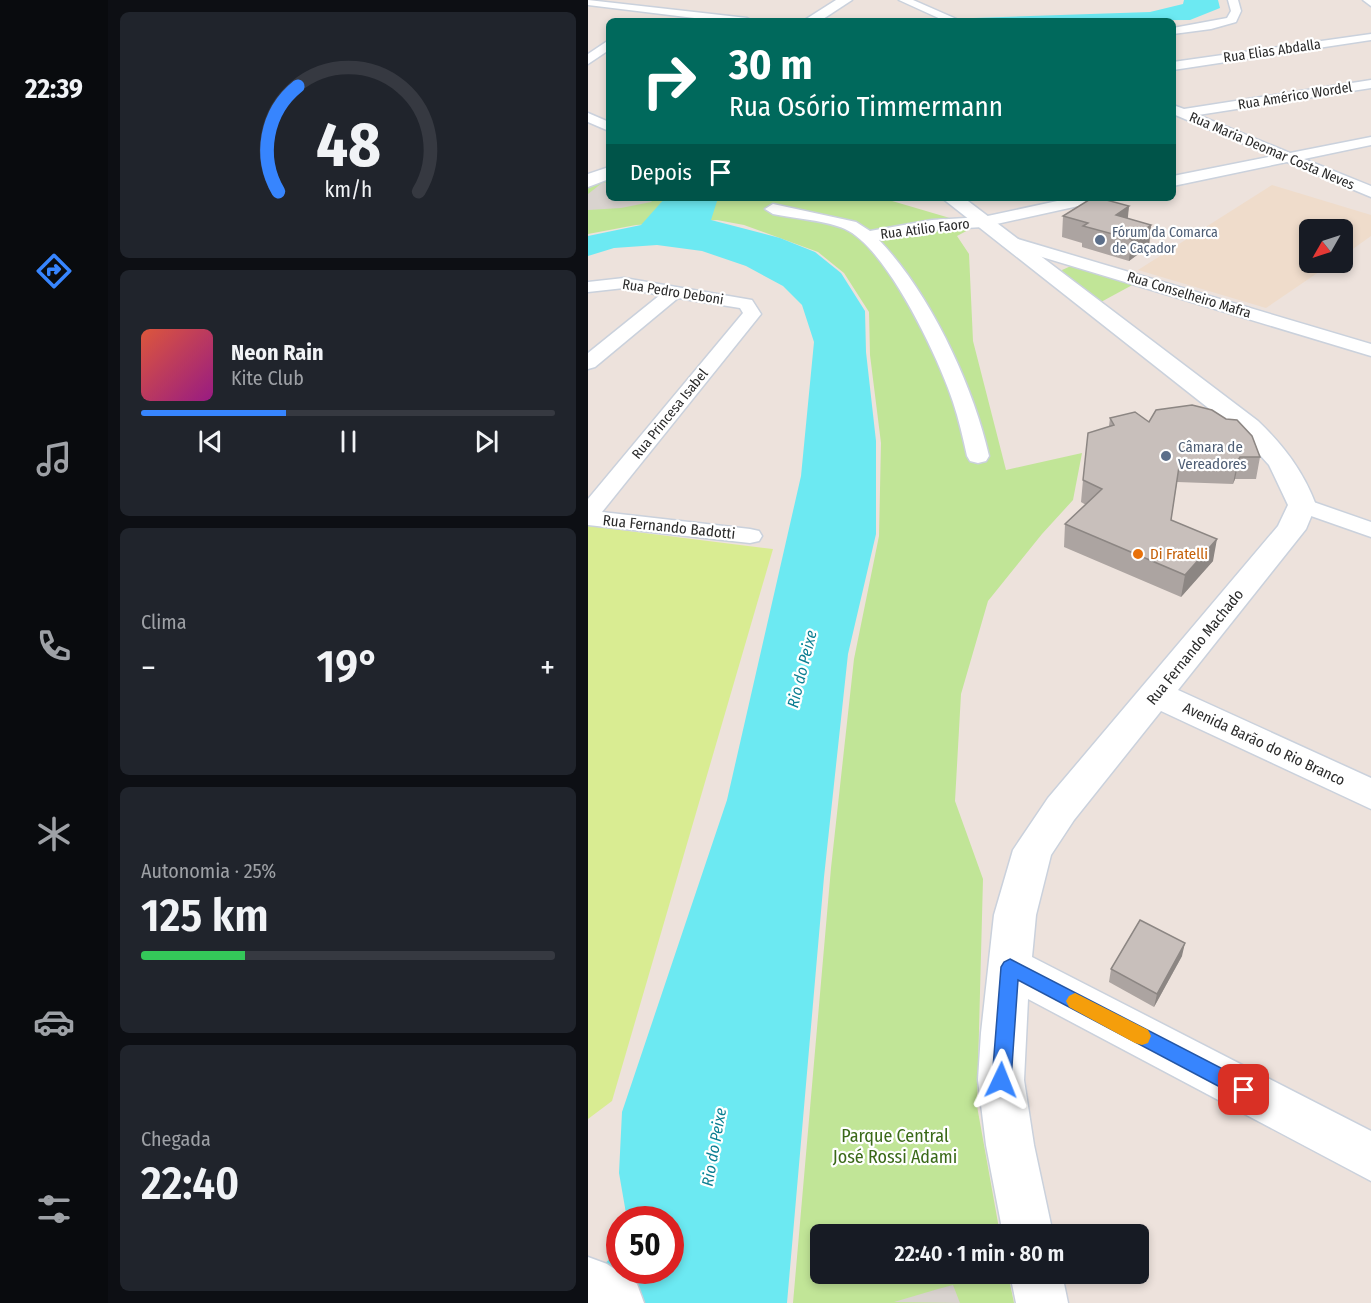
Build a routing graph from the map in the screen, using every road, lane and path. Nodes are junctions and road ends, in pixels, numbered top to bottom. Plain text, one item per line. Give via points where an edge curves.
1 (845, 0) edge
2 (904, 0) edge
3 (1233, 0) edge
4 (1368, 0) edge
5 (588, 3) edge
6 (1371, 3) edge
7 (692, 4) dead end
8 (674, 12) junction
9 (662, 18) edge
10 (723, 18) edge
11 (815, 18) edge
12 (947, 18) edge
13 (1176, 31) edge
14 (1371, 37) edge
15 (588, 41) edge
16 (606, 44) edge
17 (606, 46) edge
18 (588, 60) edge
19 (1176, 66) edge
20 (1371, 84) edge
21 (1178, 111) edge
22 (588, 117) edge
23 (606, 126) edge
24 (1371, 141) edge
25 (1287, 158) junction
26 (606, 173) edge
27 (1176, 180) edge
28 (588, 181) edge
29 (1371, 192) edge
30 (956, 201) edge
31 (1078, 201) edge
32 (773, 209) dead end
33 (983, 222) junction
34 (867, 237) junction
35 (1067, 270) junction
36 (588, 287) edge
37 (674, 292) junction
38 (752, 314) joint
39 (1371, 350) edge
40 (588, 363) edge
41 (978, 456) dead end
42 (1302, 505) junction
43 (588, 516) edge
44 (1371, 530) edge
45 (750, 536) dead end
46 (1156, 694) junction
47 (1371, 794) edge
48 (1010, 967) junction
49 (1371, 1157) edge
50 (1026, 1224) edge
51 (588, 1283) edge
52 (1038, 1284) edge
53 (618, 1303) edge
54 (1042, 1303) edge

1 - 11 main road
2 - 12 street
3 - 13 street via 1236,11 1232,20
4 - 6 street
5 - 8 street
7 - 8 street
8 - 9 street
8 - 10 street
14 - 19 street, Rua Elias Abdalla
15 - 16 street
17 - 18 street
20 - 21 street, Rua Américo Wordel
21 - 25 street, Rua Maria Deomar Costa Neves
22 - 23 street
24 - 25 street
25 - 27 street
25 - 29 street, Rua Maria Deomar Costa Neves
26 - 28 main road
30 - 33 main road
31 - 33 street, Rua Atilio Faoro
32 - 34 street via 838,221
33 - 34 street, Rua Atilio Faoro via 932,225
33 - 35 main road via 1008,242
34 - 41 street via 909,293 954,379
35 - 39 street, Rua Conselheiro Mafra
35 - 42 main road via 1249,427 1278,456
36 - 37 street, Rua Pedro Deboni via 624,283
37 - 38 street, Rua Pedro Deboni via 746,304
37 - 40 street
38 - 43 street, Rua Princesa Isabel
42 - 44 street
42 - 46 main road, Rua Fernando Machado via 1291,529
43 - 45 street, Rua Fernando Badotti
46 - 47 main road, Avenida Barão do Rio Branco
46 - 48 main road, Rua Fernando Machado via 1033,850 1016,915
48 - 49 main road
48 - 50 main road, Rua Fernando Machado via 1001,1080
51 - 53 main road
52 - 54 main road

